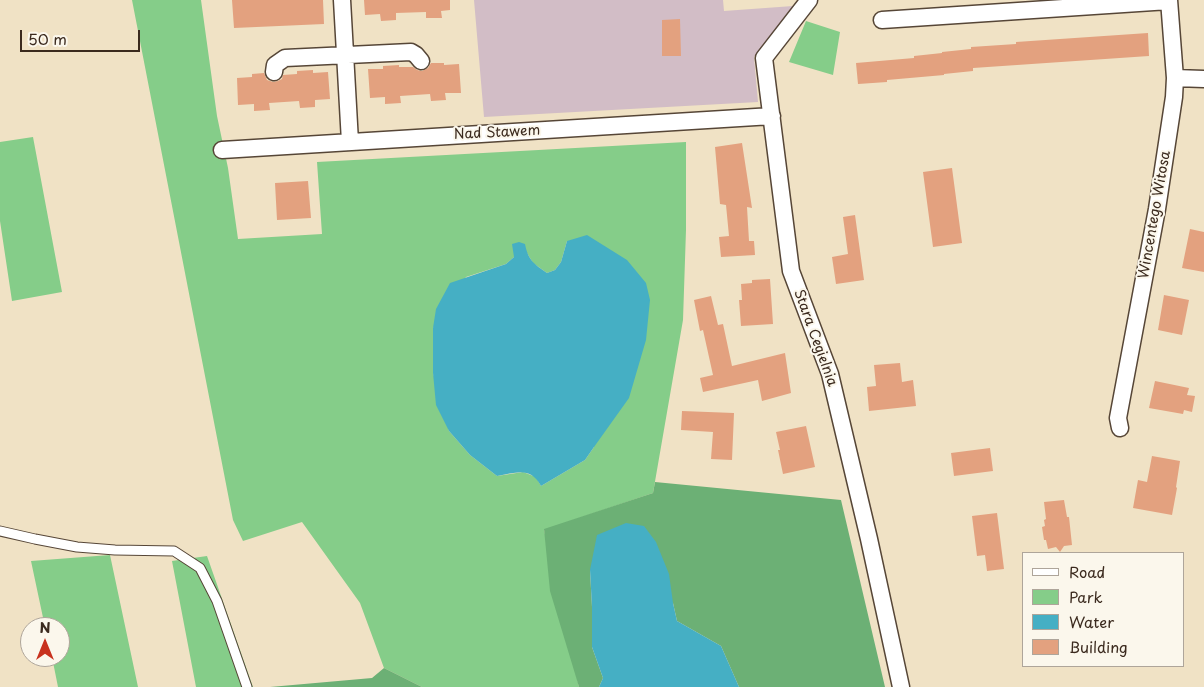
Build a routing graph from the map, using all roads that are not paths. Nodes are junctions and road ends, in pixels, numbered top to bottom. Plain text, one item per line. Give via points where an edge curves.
1 (342, 0) edge
2 (809, 0) edge
3 (1169, 0) edge
4 (882, 20) dead end
5 (345, 56) junction
6 (421, 61) dead end
7 (274, 72) dead end
8 (1175, 78) junction
9 (1204, 80) edge
10 (772, 116) junction
11 (350, 142) junction
12 (222, 150) dead end
13 (1120, 428) dead end
14 (0, 531) edge
15 (247, 687) edge
16 (902, 687) edge

1 - 5 street
2 - 10 street, Stara Cegielnia via 764,58
3 - 4 street
3 - 8 street, Wincentego Witosa
5 - 6 street via 411,52
5 - 7 street via 285,58 275,66
5 - 11 street
8 - 9 street
8 - 13 street, Wincentego Witosa via 1157,209 1118,418
10 - 11 street, Nad Stawem
10 - 16 street, Stara Cegielnia via 791,271 830,374
11 - 12 street, Nad Stawem
14 - 15 lane via 77,546 174,551 200,568 217,601

